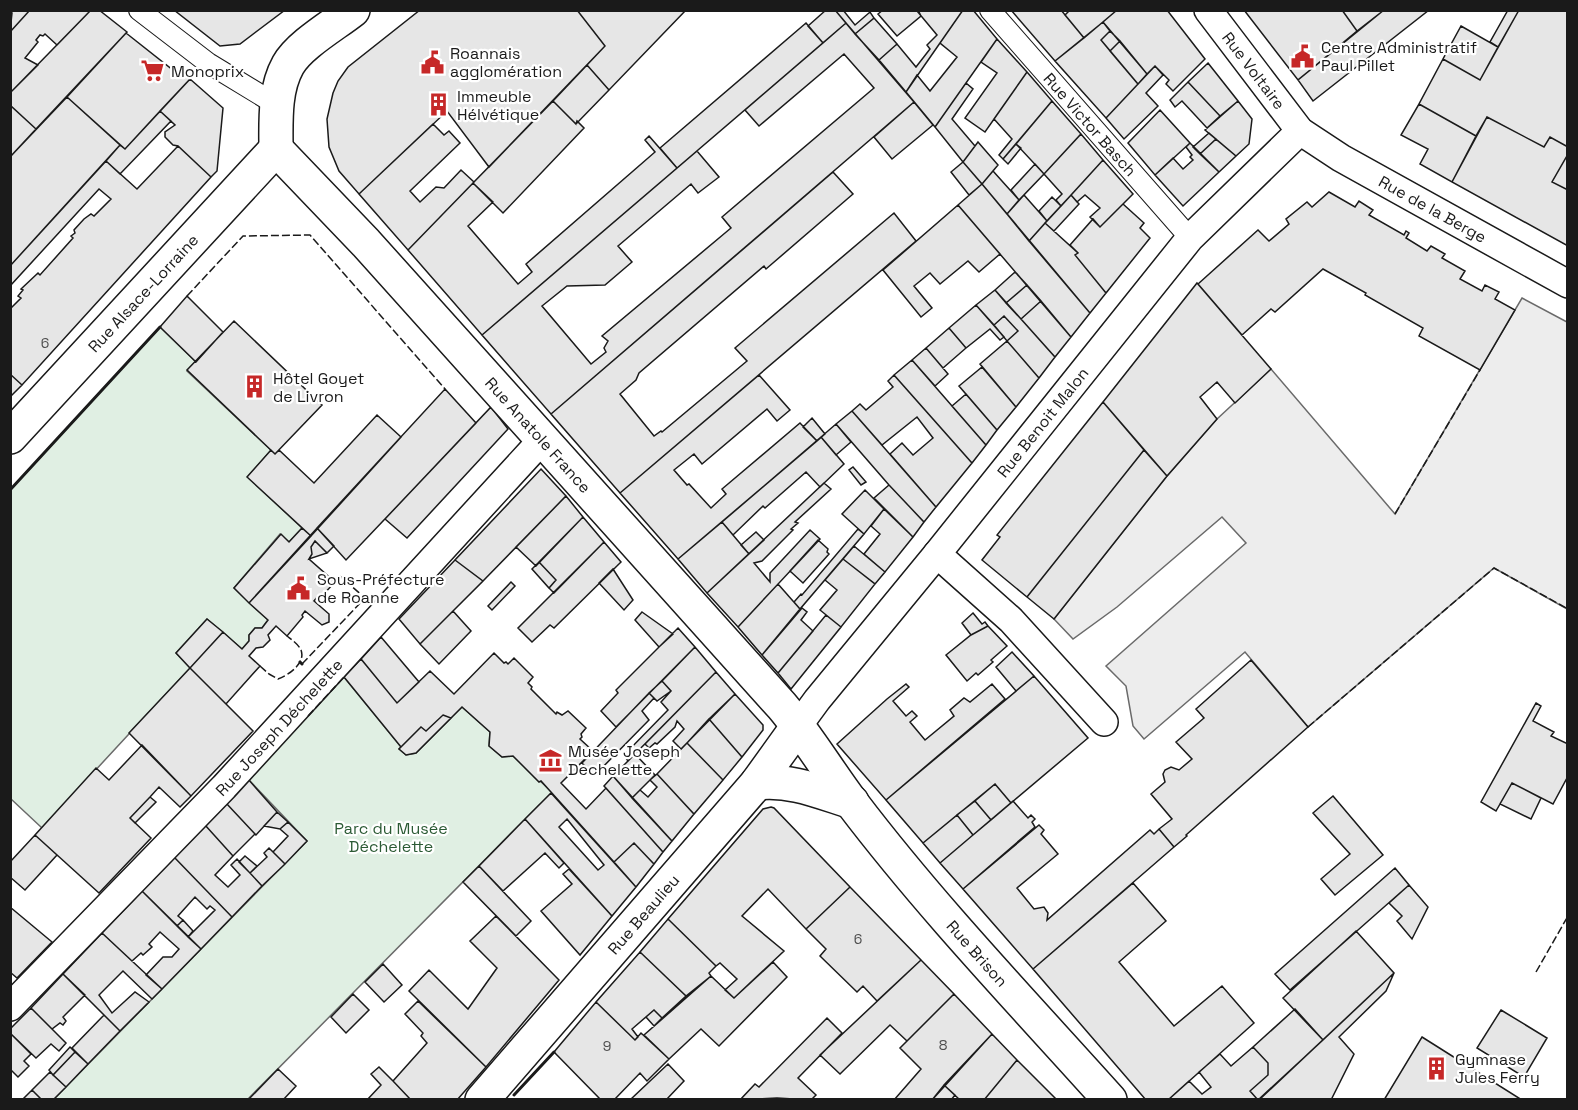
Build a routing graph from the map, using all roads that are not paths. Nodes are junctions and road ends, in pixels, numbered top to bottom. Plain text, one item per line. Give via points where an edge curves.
1 (139, 10) edge
2 (352, 10) edge
3 (990, 10) edge
4 (1208, 10) edge
5 (277, 105) junction
6 (1300, 131) junction
7 (276, 149) junction
8 (1190, 238) junction
9 (1568, 284) edge
10 (10, 437) edge
11 (542, 440) junction
12 (937, 554) junction
13 (1104, 722) dead end
14 (798, 726) junction
15 (757, 783) junction
16 (852, 802) junction
17 (10, 1007) edge
18 (482, 1100) edge
19 (1110, 1100) edge

1 - 5 street via 208,63
2 - 5 street via 288,65
3 - 8 street, Rue Victor Basch
4 - 6 street, Rue Voltaire
5 - 7 street
6 - 8 street, Rue Benoit Malon
6 - 9 street, Rue de la Berge via 1341,158
7 - 10 street, Rue Alsace-Lorraine
7 - 11 street, Rue Anatole France via 366,243
8 - 12 street, Rue Benoit Malon
11 - 14 street, Rue Anatole France
11 - 17 street, Rue Joseph Déchelette via 231,778
12 - 13 street via 1011,620
12 - 14 street, Rue Benoit Malon
14 - 15 street, Rue Beaulieu
14 - 16 street, Rue Brison
15 - 16 street via 794,784
15 - 18 street, Rue Beaulieu
16 - 19 street, Rue Brison via 949,921

